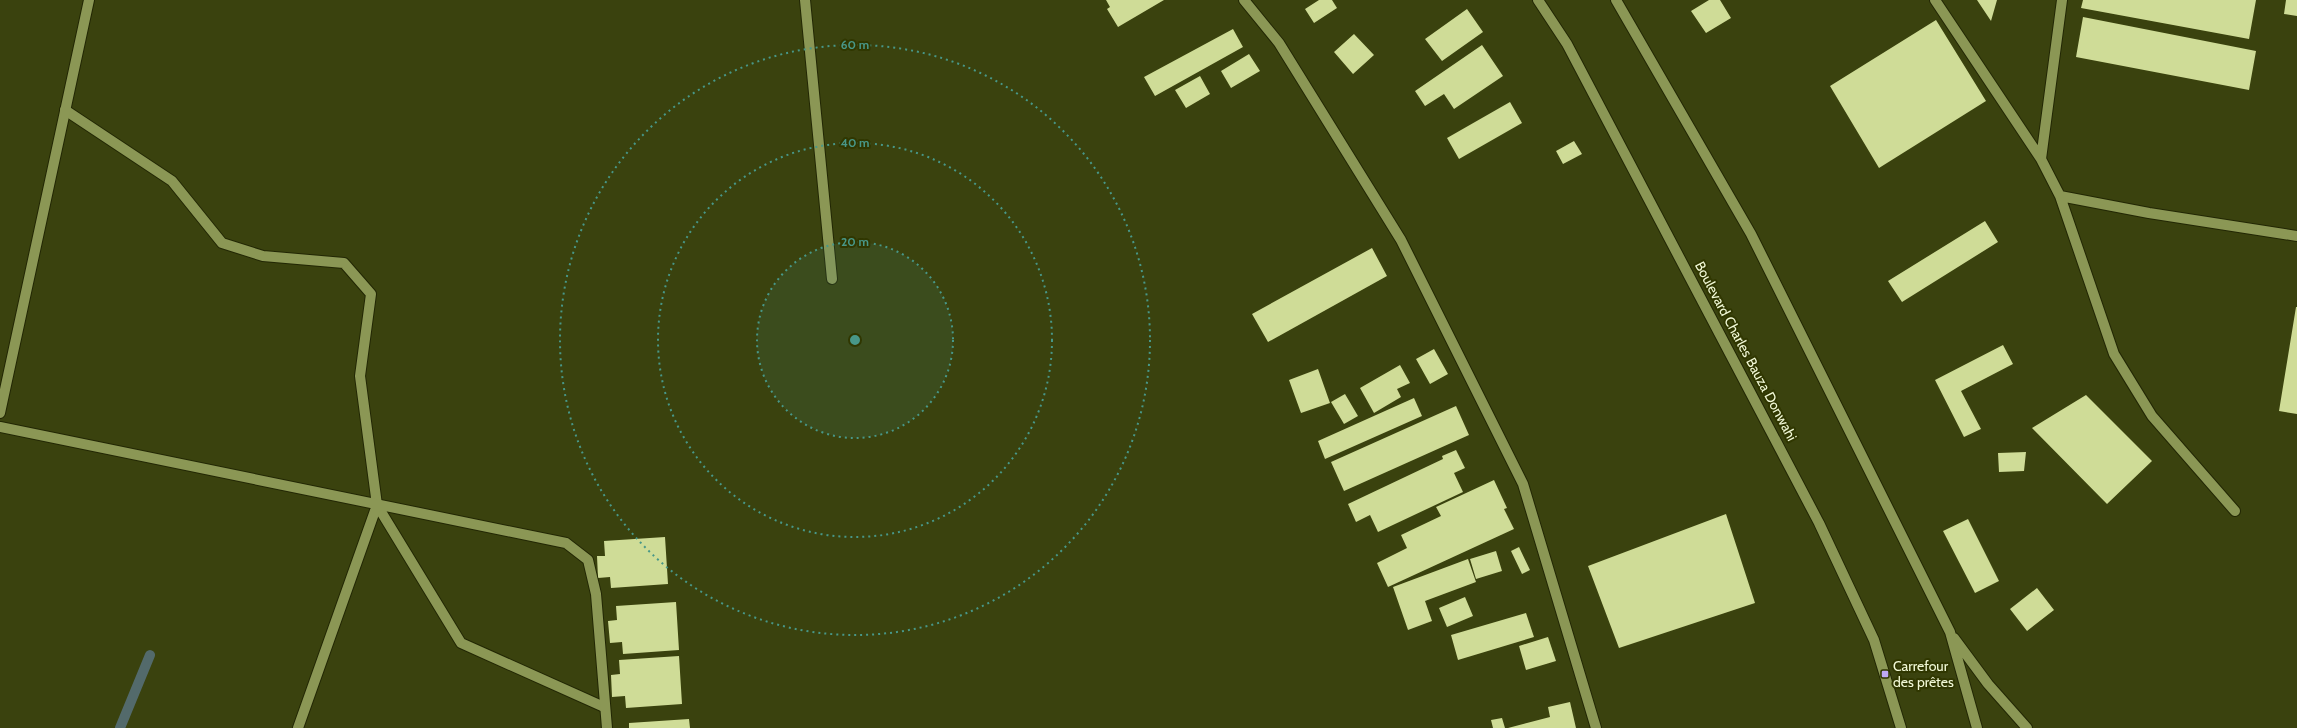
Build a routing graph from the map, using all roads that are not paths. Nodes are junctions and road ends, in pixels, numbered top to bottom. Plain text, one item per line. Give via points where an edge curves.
1 (89, 0) edge
2 (805, 0) edge
3 (1244, 0) edge
4 (1538, 0) edge
5 (1616, 0) edge
6 (1935, 0) edge
7 (2062, 0) edge
8 (65, 110) junction
9 (2041, 159) junction
10 (2060, 196) junction
11 (2297, 236) edge
12 (832, 279) dead end
13 (0, 413) edge
14 (0, 427) edge
15 (377, 505) junction
16 (2235, 511) dead end
17 (1950, 632) junction
18 (604, 707) junction
19 (298, 728) edge
20 (607, 728) edge
21 (1596, 728) edge
22 (1901, 728) edge
23 (1977, 728) edge
24 (2027, 728) edge

1 - 8 street
2 - 12 street
3 - 21 street via 1279,43 1400,240 1523,484
4 - 22 street, Boulevard Charles Bauza Donwahi via 1567,44 1819,523 1874,640
5 - 17 street via 1751,234
6 - 9 street
7 - 9 street
8 - 13 street
8 - 15 street via 172,181 222,243 263,256 344,264 370,294 360,376
9 - 10 street
10 - 11 street
10 - 16 street via 2114,354 2152,416
14 - 15 street
15 - 18 street via 462,643
15 - 18 street via 566,543 588,560 596,594
15 - 19 street
17 - 23 street
17 - 24 street via 1988,684
18 - 20 street

